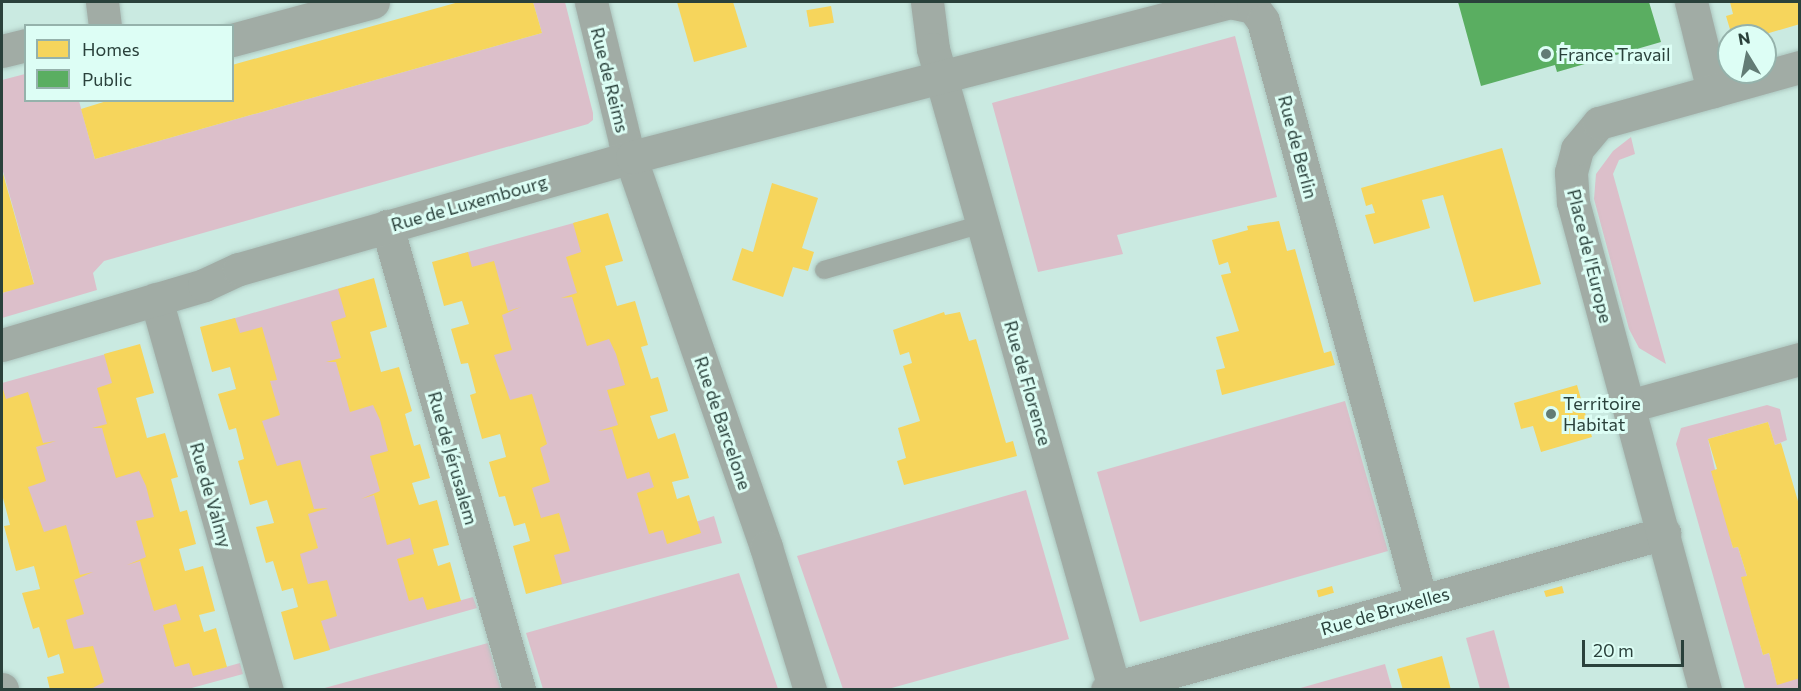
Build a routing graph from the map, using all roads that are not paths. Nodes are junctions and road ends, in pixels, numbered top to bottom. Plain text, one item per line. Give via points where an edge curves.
1 (102, 2) edge
2 (372, 2) edge
3 (591, 2) edge
4 (927, 2) edge
5 (1691, 2) edge
6 (105, 24) edge
7 (234, 39) edge
8 (24, 46) edge
9 (2, 51) edge
10 (1800, 67) edge
11 (942, 79) junction
12 (1713, 91) junction
13 (632, 157) junction
14 (982, 224) junction
15 (387, 226) junction
16 (824, 270) dead end
17 (156, 299) junction
18 (2, 345) edge
19 (1798, 367) edge
20 (1629, 406) junction
21 (1664, 533) junction
22 (1421, 601) junction
23 (1110, 689) edge
24 (267, 690) edge
25 (519, 690) edge
26 (810, 690) edge
27 (1705, 690) edge

1 - 6 street
2 - 7 street
3 - 13 street, Rue de Reims
4 - 11 street, Rue de Florence
5 - 12 street
8 - 9 street
10 - 12 street, Place de l'Europe
11 - 13 street, Rue de Luxembourg
11 - 14 street, Rue de Florence
11 - 22 street, Rue de Berlin via 1230,2 1253,7 1263,21
12 - 20 street, Place de l'Europe via 1599,123 1577,149 1571,172 1573,202
13 - 15 street, Rue de Luxembourg
13 - 26 street, Rue de Barcelone via 762,536
14 - 16 lane
14 - 23 street, Rue de Florence
15 - 17 street, Rue de Luxembourg via 239,269
15 - 25 street, Rue de Jérusalem
17 - 18 street, Rue de Luxembourg
17 - 24 street, Rue de Valmy
19 - 20 street
20 - 21 street, Place de l'Europe
21 - 22 street, Rue de Bruxelles
21 - 27 street, Place de l'Europe
22 - 23 street, Rue de Bruxelles

